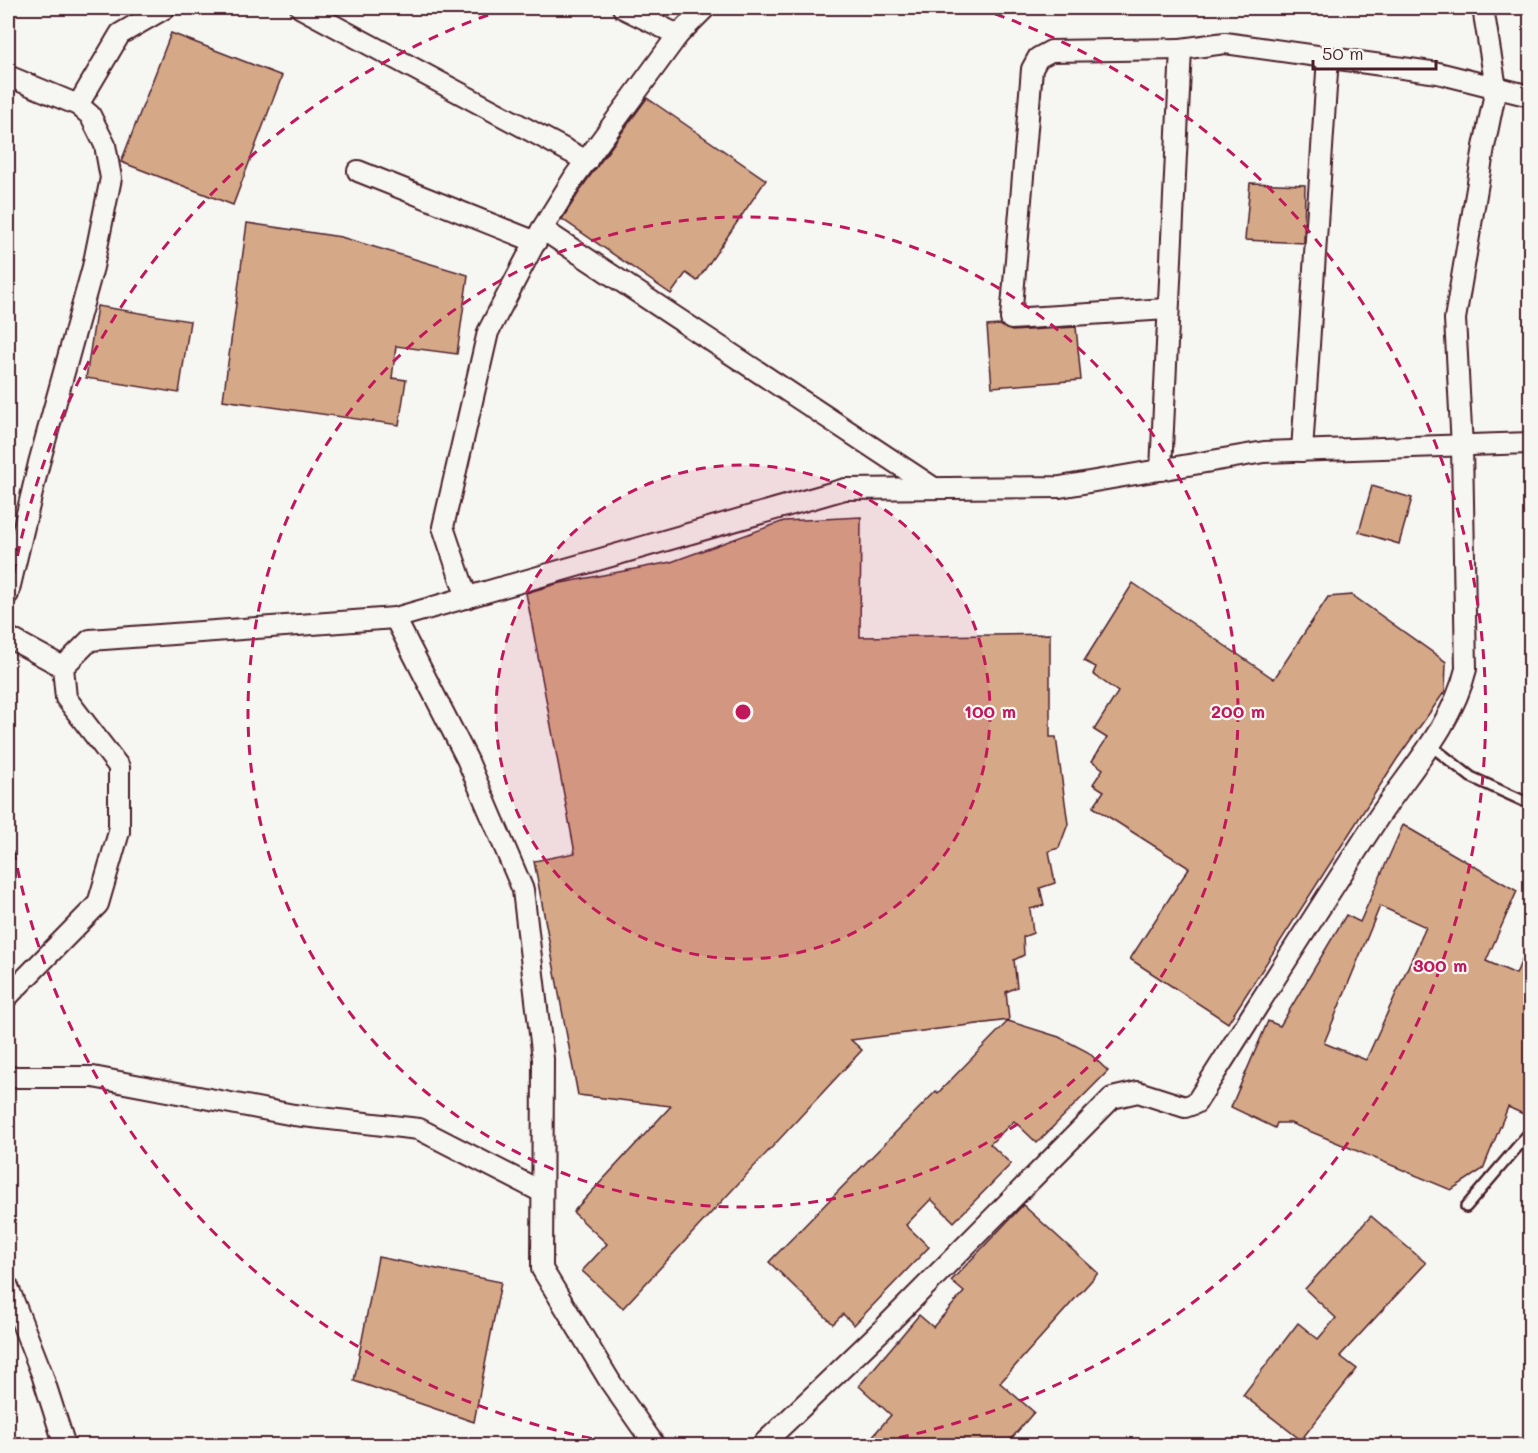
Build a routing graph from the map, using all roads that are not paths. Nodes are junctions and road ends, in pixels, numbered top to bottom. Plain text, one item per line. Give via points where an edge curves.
1 (165, 8) edge
2 (301, 8) edge
3 (622, 8) edge
4 (705, 8) edge
5 (1483, 8) edge
6 (678, 35) junction
7 (1181, 49) junction
8 (1328, 57) junction
9 (8, 76) edge
10 (1496, 88) junction
11 (1530, 96) edge
12 (78, 105) junction
13 (586, 161) junction
14 (358, 171) dead end
15 (539, 236) junction
16 (1167, 309) junction
17 (1530, 443) edge
18 (1462, 447) junction
19 (1302, 451) junction
20 (1161, 470) junction
21 (934, 488) junction
22 (8, 594) edge
23 (467, 598) junction
24 (395, 618) junction
25 (8, 637) edge
26 (63, 668) junction
27 (1429, 745) junction
28 (1530, 804) edge
29 (8, 996) edge
30 (8, 1077) edge
31 (1530, 1132) edge
32 (542, 1192) junction
33 (1466, 1207) dead end
34 (8, 1287) edge
35 (65, 1446) edge
36 (655, 1446) edge
37 (761, 1446) edge

1 - 12 street via 120,34
2 - 13 street
3 - 6 street
4 - 6 street
5 - 10 street
6 - 13 street
7 - 8 street via 1225,43
7 - 16 street
7 - 16 street via 1051,51 1035,63 1011,319
8 - 10 street via 1438,73
8 - 19 street
9 - 12 street
10 - 11 street
10 - 18 street via 1455,319
12 - 22 street via 90,115 105,145 111,170 110,187
13 - 15 street
14 - 15 street
15 - 21 street
15 - 23 street via 488,332 443,527
16 - 20 street
17 - 18 street
18 - 19 street
18 - 27 street via 1466,669 1460,693
19 - 20 street via 1264,452
20 - 21 street via 1060,487
21 - 23 street via 845,489
23 - 24 street
24 - 26 street via 90,640
24 - 32 street via 467,759 523,890 543,1059
25 - 26 street
26 - 29 street via 66,698 119,767 118,832 98,904
27 - 28 lane via 1471,777
27 - 37 street via 1196,1102 1185,1107 1171,1105 1138,1092 1112,1098
30 - 32 street via 93,1077 294,1115 419,1129
31 - 33 lane
32 - 36 street via 543,1269 611,1383
34 - 35 street

